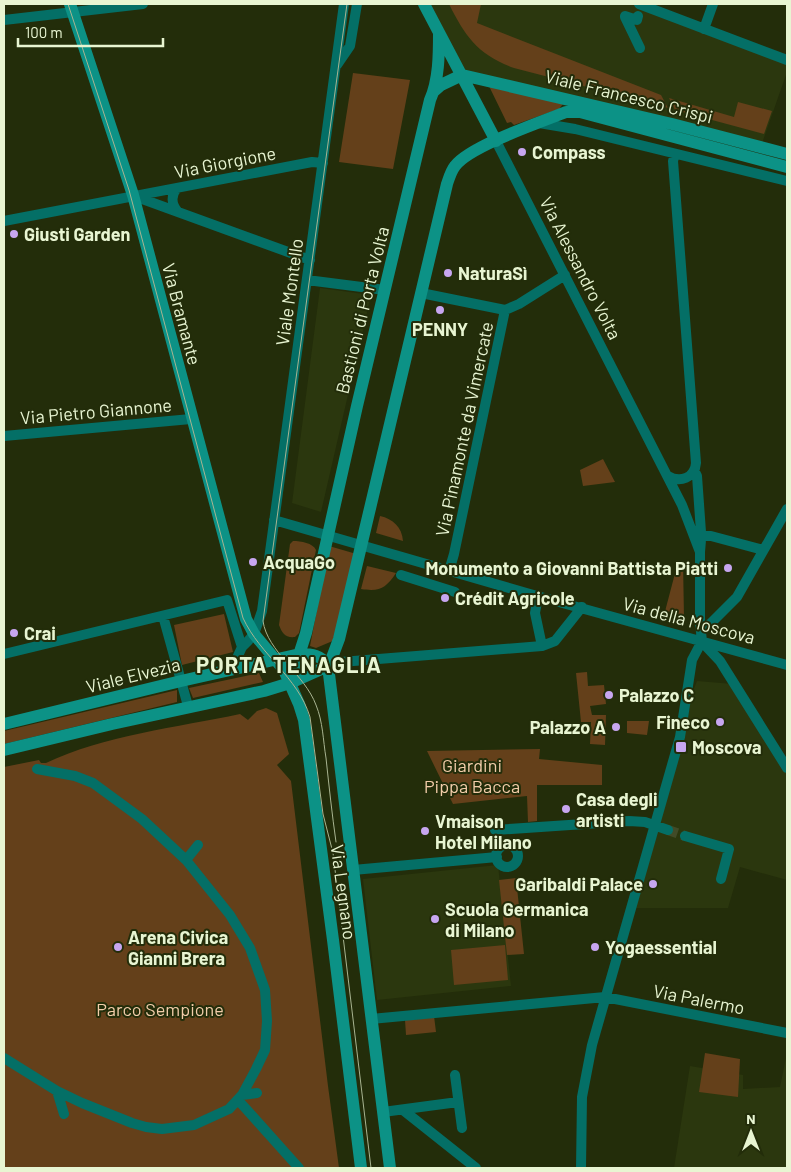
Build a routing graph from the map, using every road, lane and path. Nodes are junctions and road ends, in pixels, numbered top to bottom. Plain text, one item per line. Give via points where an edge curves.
1 (142, 4) edge
2 (344, 4) edge
3 (357, 4) edge
4 (424, 4) edge
5 (639, 4) edge
6 (714, 4) edge
7 (72, 8) edge
8 (663, 8) edge
9 (638, 16) dead end
10 (4, 20) edge
11 (704, 29) junction
12 (439, 33) junction
13 (640, 48) dead end
14 (787, 60) edge
15 (335, 68) junction
16 (462, 74) junction
17 (433, 92) junction
18 (539, 123) junction
19 (496, 141) junction
20 (675, 154) junction
21 (787, 154) edge
22 (323, 163) junction
23 (787, 167) edge
24 (787, 181) edge
25 (177, 188) junction
26 (133, 195) junction
27 (178, 212) junction
28 (4, 221) edge
29 (310, 260) junction
30 (565, 275) junction
31 (307, 280) junction
32 (385, 290) junction
33 (421, 293) junction
34 (505, 310) junction
35 (191, 419) junction
36 (4, 436) edge
37 (694, 470) junction
38 (668, 476) junction
39 (787, 509) edge
40 (274, 520) junction
41 (328, 536) junction
42 (703, 536) junction
43 (360, 545) junction
44 (763, 550) junction
45 (700, 552) junction
46 (449, 571) junction
47 (401, 575) dead end
48 (454, 592) dead end
49 (538, 596) junction
50 (582, 607) junction
51 (163, 616) junction
52 (709, 625) dead end
53 (254, 634) junction
54 (702, 641) junction
55 (242, 646) junction
56 (542, 646) junction
57 (4, 654) edge
58 (300, 654) junction
59 (276, 659) junction
60 (787, 665) edge
61 (328, 666) junction
62 (228, 670) junction
63 (181, 680) junction
64 (290, 683) junction
65 (188, 706) junction
66 (4, 724) edge
67 (4, 750) edge
68 (787, 768) edge
69 (37, 769) dead end
70 (655, 826) junction
71 (495, 830) dead end
72 (668, 830) tunnel mouth
73 (685, 836) tunnel mouth
74 (198, 846) dead end
75 (497, 857) dead end
76 (186, 860) junction
77 (353, 870) junction
78 (721, 879) dead end
79 (605, 997) junction
80 (371, 1019) junction
81 (787, 1033) edge
82 (4, 1058) edge
83 (455, 1075) dead end
84 (57, 1091) junction
85 (257, 1094) dead end
86 (240, 1098) junction
87 (458, 1102) junction
88 (402, 1110) junction
89 (383, 1112) junction
90 (64, 1114) dead end
91 (194, 1125) junction
92 (462, 1128) dead end
93 (162, 1129) junction
94 (146, 1136) dead end
95 (186, 1136) dead end
96 (299, 1168) edge
97 (360, 1168) edge
98 (390, 1168) edge
99 (476, 1168) edge
100 (581, 1168) edge

1 - 7 street
2 - 15 street, Viale Montello
3 - 15 street, Viale Montello via 350,46
4 - 12 main road, Via Alessandro Volta
5 - 8 street
6 - 11 street
7 - 10 street
7 - 26 main road, Via Bramante
8 - 11 street
9 - 13 street via 637,20 625,17
11 - 14 street
12 - 16 main road, Via Alessandro Volta
12 - 17 main road, Bastioni di Porta Volta via 440,54
15 - 22 street, Viale Montello
16 - 17 main road
16 - 19 main road, Via Alessandro Volta
16 - 21 main road, Viale Francesco Crispi
17 - 32 main road, Bastioni di Porta Volta
18 - 19 main road, Viale Francesco Crispi
18 - 20 street
18 - 23 main road, Viale Francesco Crispi via 566,112 580,112
19 - 30 street, Via Alessandro Volta
19 - 33 main road via 467,156 454,167
20 - 24 street
20 - 37 street via 696,456
22 - 25 street, Via Giorgione via 312,162
22 - 29 street, Viale Montello
25 - 26 street, Via Giorgione
25 - 27 street via 172,200
26 - 27 street
26 - 28 street, Via Giorgione
26 - 35 main road, Via Bramante
27 - 29 street
29 - 31 street, Viale Montello
30 - 34 street
30 - 38 street, Via Alessandro Volta
31 - 32 street
31 - 40 street, Viale Montello
32 - 41 main road, Bastioni di Porta Volta
33 - 34 street
33 - 43 main road
34 - 46 street, Via Pinamonte da Vimercate
35 - 36 street, Via Pietro Giannone
35 - 53 main road, Via Bramante via 246,619
37 - 38 street via 684,479
37 - 42 street
38 - 45 street, Via Alessandro Volta
39 - 44 street
40 - 41 street, Via della Moscova
40 - 53 street, Viale Montello via 262,611
41 - 43 street, Via della Moscova
41 - 58 main road, Bastioni di Porta Volta
42 - 44 street
42 - 45 street
43 - 46 street, Via della Moscova
43 - 61 main road via 339,639
44 - 52 street via 737,597
45 - 54 street
46 - 49 street, Via della Moscova
47 - 48 street
49 - 50 street, Via della Moscova
49 - 56 street via 535,614
50 - 54 street, Via della Moscova
50 - 56 street via 555,641
51 - 55 street via 227,600
51 - 57 street
51 - 63 street
53 - 55 street
53 - 59 main road, Via Legnano
54 - 60 street, Via della Moscova
54 - 68 street via 720,661
54 - 70 street via 692,660 680,738
55 - 62 street
56 - 61 street via 341,662
58 - 59 main road, Viale Elvezia
58 - 61 main road via 320,657
58 - 64 main road, Bastioni di Porta Volta
59 - 62 main road, Viale Elvezia
59 - 64 main road, Via Legnano
61 - 64 main road
61 - 77 main road, Via Legnano
62 - 63 main road, Viale Elvezia
63 - 65 street
63 - 66 main road, Viale Elvezia
64 - 65 main road
64 - 97 main road, Via Legnano via 301,709 309,757
65 - 67 main road
69 - 76 street via 93,783 142,819
70 - 71 street via 629,820
70 - 72 street
70 - 79 street
73 - 78 street via 730,849
74 - 76 street
75 - 77 street
76 - 86 street via 230,914 250,948 265,990 268,1021 264,1050
77 - 80 main road, Via Legnano
79 - 80 street, Via Palermo
79 - 81 street, Via Palermo
79 - 100 street via 582,1097
80 - 89 main road, Via Legnano
82 - 84 street
83 - 87 street
84 - 90 street
84 - 93 street via 112,1116 146,1128
85 - 86 street
86 - 91 street via 228,1114
86 - 96 street
87 - 88 street
87 - 92 street
88 - 89 street
88 - 99 street
89 - 98 main road, Via Legnano
91 - 93 street
91 - 95 street
93 - 94 street

